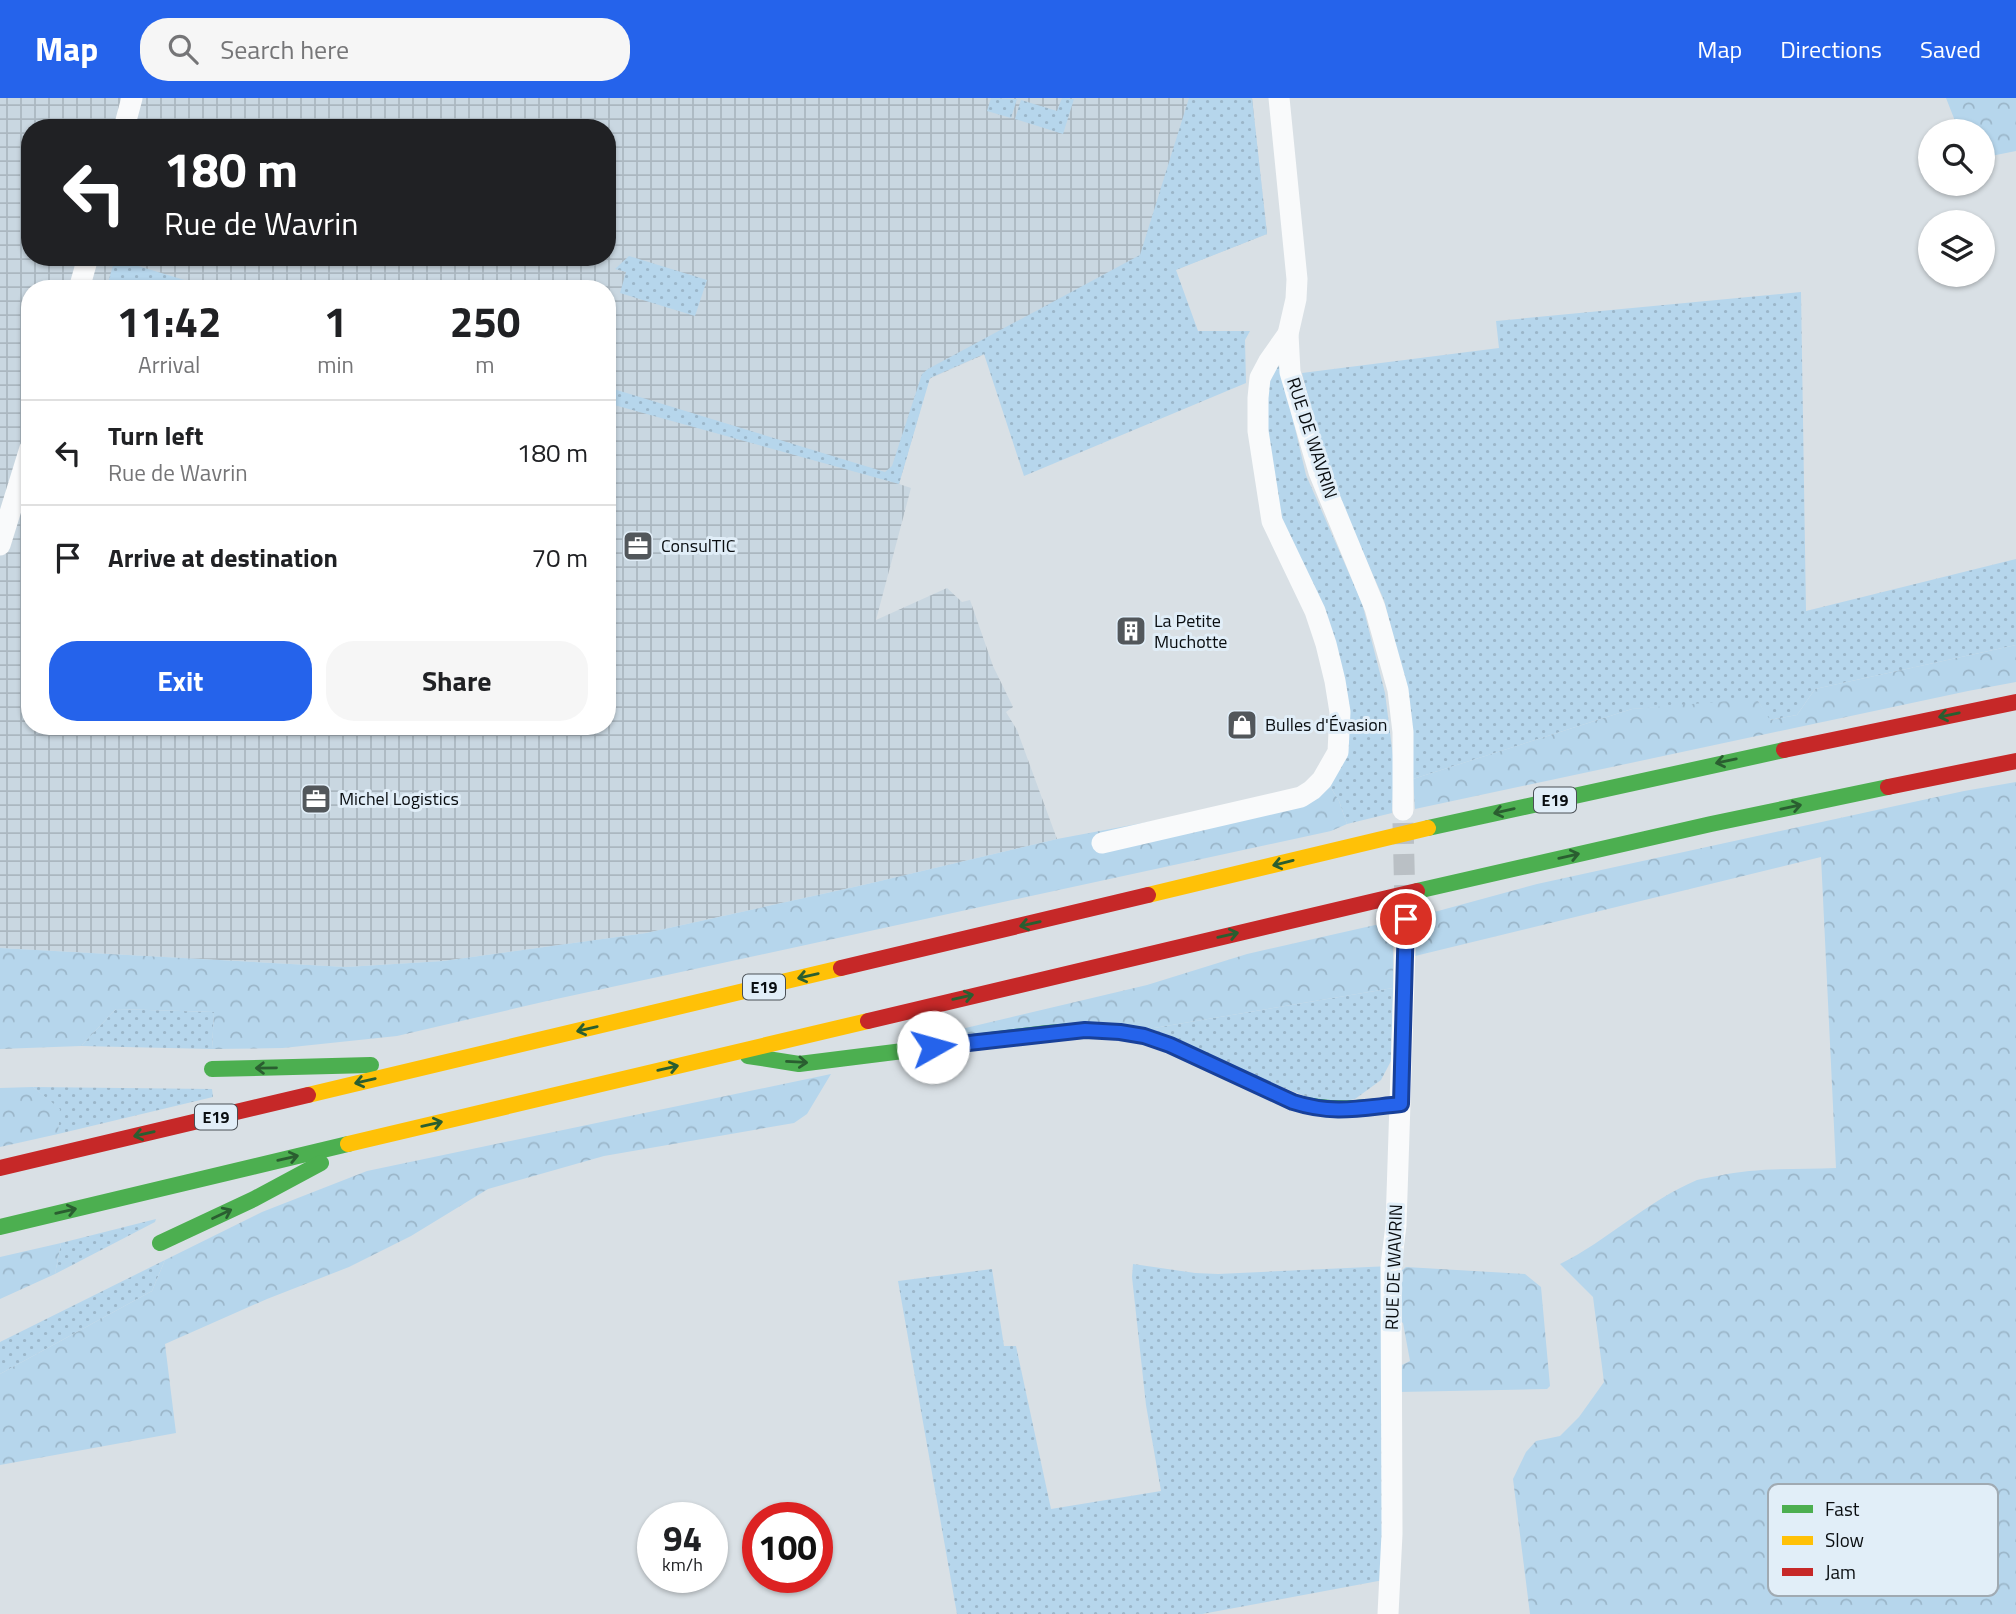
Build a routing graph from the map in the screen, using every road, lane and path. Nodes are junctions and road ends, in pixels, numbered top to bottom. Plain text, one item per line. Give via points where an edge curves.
1 (132, 98) edge
2 (1279, 98) edge
3 (126, 119) edge
4 (1288, 334) junction
5 (21, 476) edge
6 (0, 545) edge
7 (2016, 702) edge
8 (2016, 761) edge
9 (1403, 810) tunnel mouth
10 (1101, 843) dead end
11 (1406, 919) tunnel mouth
12 (730, 1053) junction
13 (432, 1066) junction
14 (212, 1069) dead end
15 (1401, 1104) junction
16 (365, 1140) junction
17 (0, 1168) edge
18 (0, 1227) edge
19 (160, 1242) dead end
20 (1388, 1614) edge

1 - 3 street
2 - 4 street, RUE DE WAVRIN via 1297,279
4 - 9 street, RUE DE WAVRIN via 1290,372 1319,472 1376,608 1398,690
4 - 10 street via 1260,378 1258,431 1272,521 1326,644 1340,712 1338,752 1322,780 1301,797
5 - 6 street
7 -> 13 highway, E19 via 1428,828
12 -> 8 highway via 1683,830
11 - 15 street, RUE DE WAVRIN
12 -> 15 highway via 799,1064 1097,1030 1144,1036 1170,1045 1311,1108
16 -> 12 highway
13 -> 14 highway
13 -> 17 highway, E19
15 - 20 street, RUE DE WAVRIN via 1391,1266
18 -> 16 highway
19 -> 16 highway

